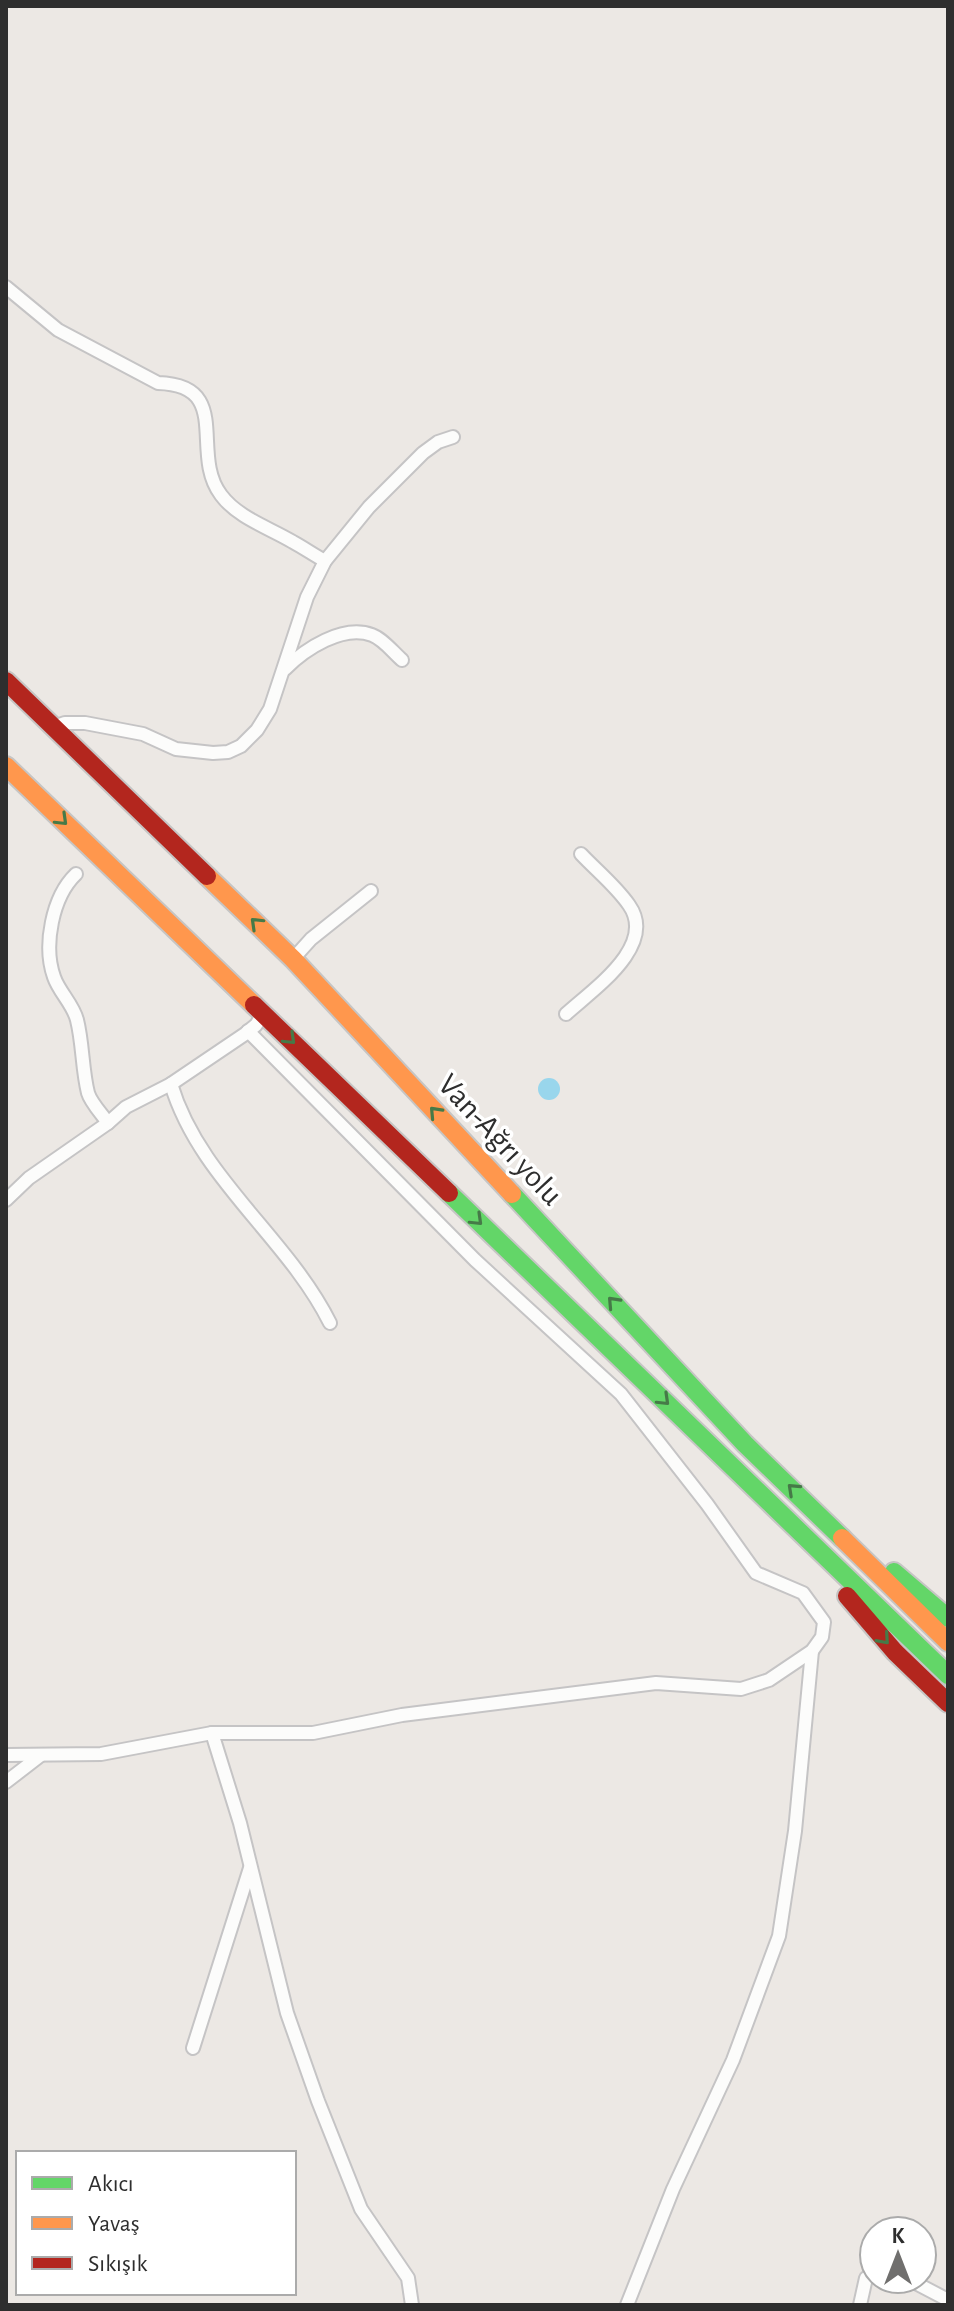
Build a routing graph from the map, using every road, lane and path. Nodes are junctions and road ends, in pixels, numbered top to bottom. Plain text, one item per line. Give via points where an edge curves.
1 (6, 287) edge
2 (453, 437) dead end
3 (325, 561) junction
4 (402, 660) dead end
5 (283, 671) junction
6 (6, 681) edge
7 (54, 727) junction
8 (6, 766) edge
9 (581, 854) dead end
10 (76, 874) dead end
11 (371, 891) dead end
12 (293, 959) junction
13 (263, 1014) junction
14 (566, 1014) dead end
15 (248, 1031) junction
16 (171, 1084) junction
17 (108, 1123) junction
18 (6, 1200) edge
19 (330, 1323) dead end
20 (820, 1515) junction
21 (802, 1533) junction
22 (948, 1618) edge
23 (948, 1642) edge
24 (812, 1651) junction
25 (948, 1675) edge
26 (948, 1703) edge
27 (212, 1733) junction
28 (6, 1755) edge
29 (41, 1755) junction
30 (6, 1782) edge
31 (251, 1866) junction
32 (193, 2048) dead end
33 (412, 2305) edge
34 (627, 2305) edge

1 - 3 street via 58,330 158,383 192,391 203,404 206,458 223,499
2 - 3 street via 423,453
3 - 5 street
4 - 5 street via 373,635 357,632 311,648
5 - 7 street via 257,730 228,752 176,749 143,734 85,723
6 - 7 highway, Van-Ağrı yolu
12 -> 7 highway, Van-Ağrı yolu
8 -> 13 highway
9 - 14 street via 628,904 636,929 634,942 609,977
10 - 17 street via 58,899 49,958 76,1016 89,1095
11 - 12 street
20 -> 12 highway, Van-Ağrı yolu via 745,1444
13 - 15 street
13 -> 21 highway
15 - 16 street
15 - 24 street via 475,1260 621,1394 756,1573 803,1593 824,1622
16 - 17 street via 126,1107
16 - 19 street via 206,1158 286,1254
17 - 18 street
20 - 22 highway
20 - 23 highway, Van-Ağrı yolu
21 - 25 highway
21 -> 26 highway via 834,1581
24 - 27 street via 769,1680 741,1689 656,1683 402,1715 313,1733
24 - 34 street via 779,1936 733,2060
27 - 29 street via 101,1754
27 - 31 street
28 - 29 street
29 - 30 street
31 - 32 street
31 - 33 street via 287,2013 318,2101 361,2209 408,2278

